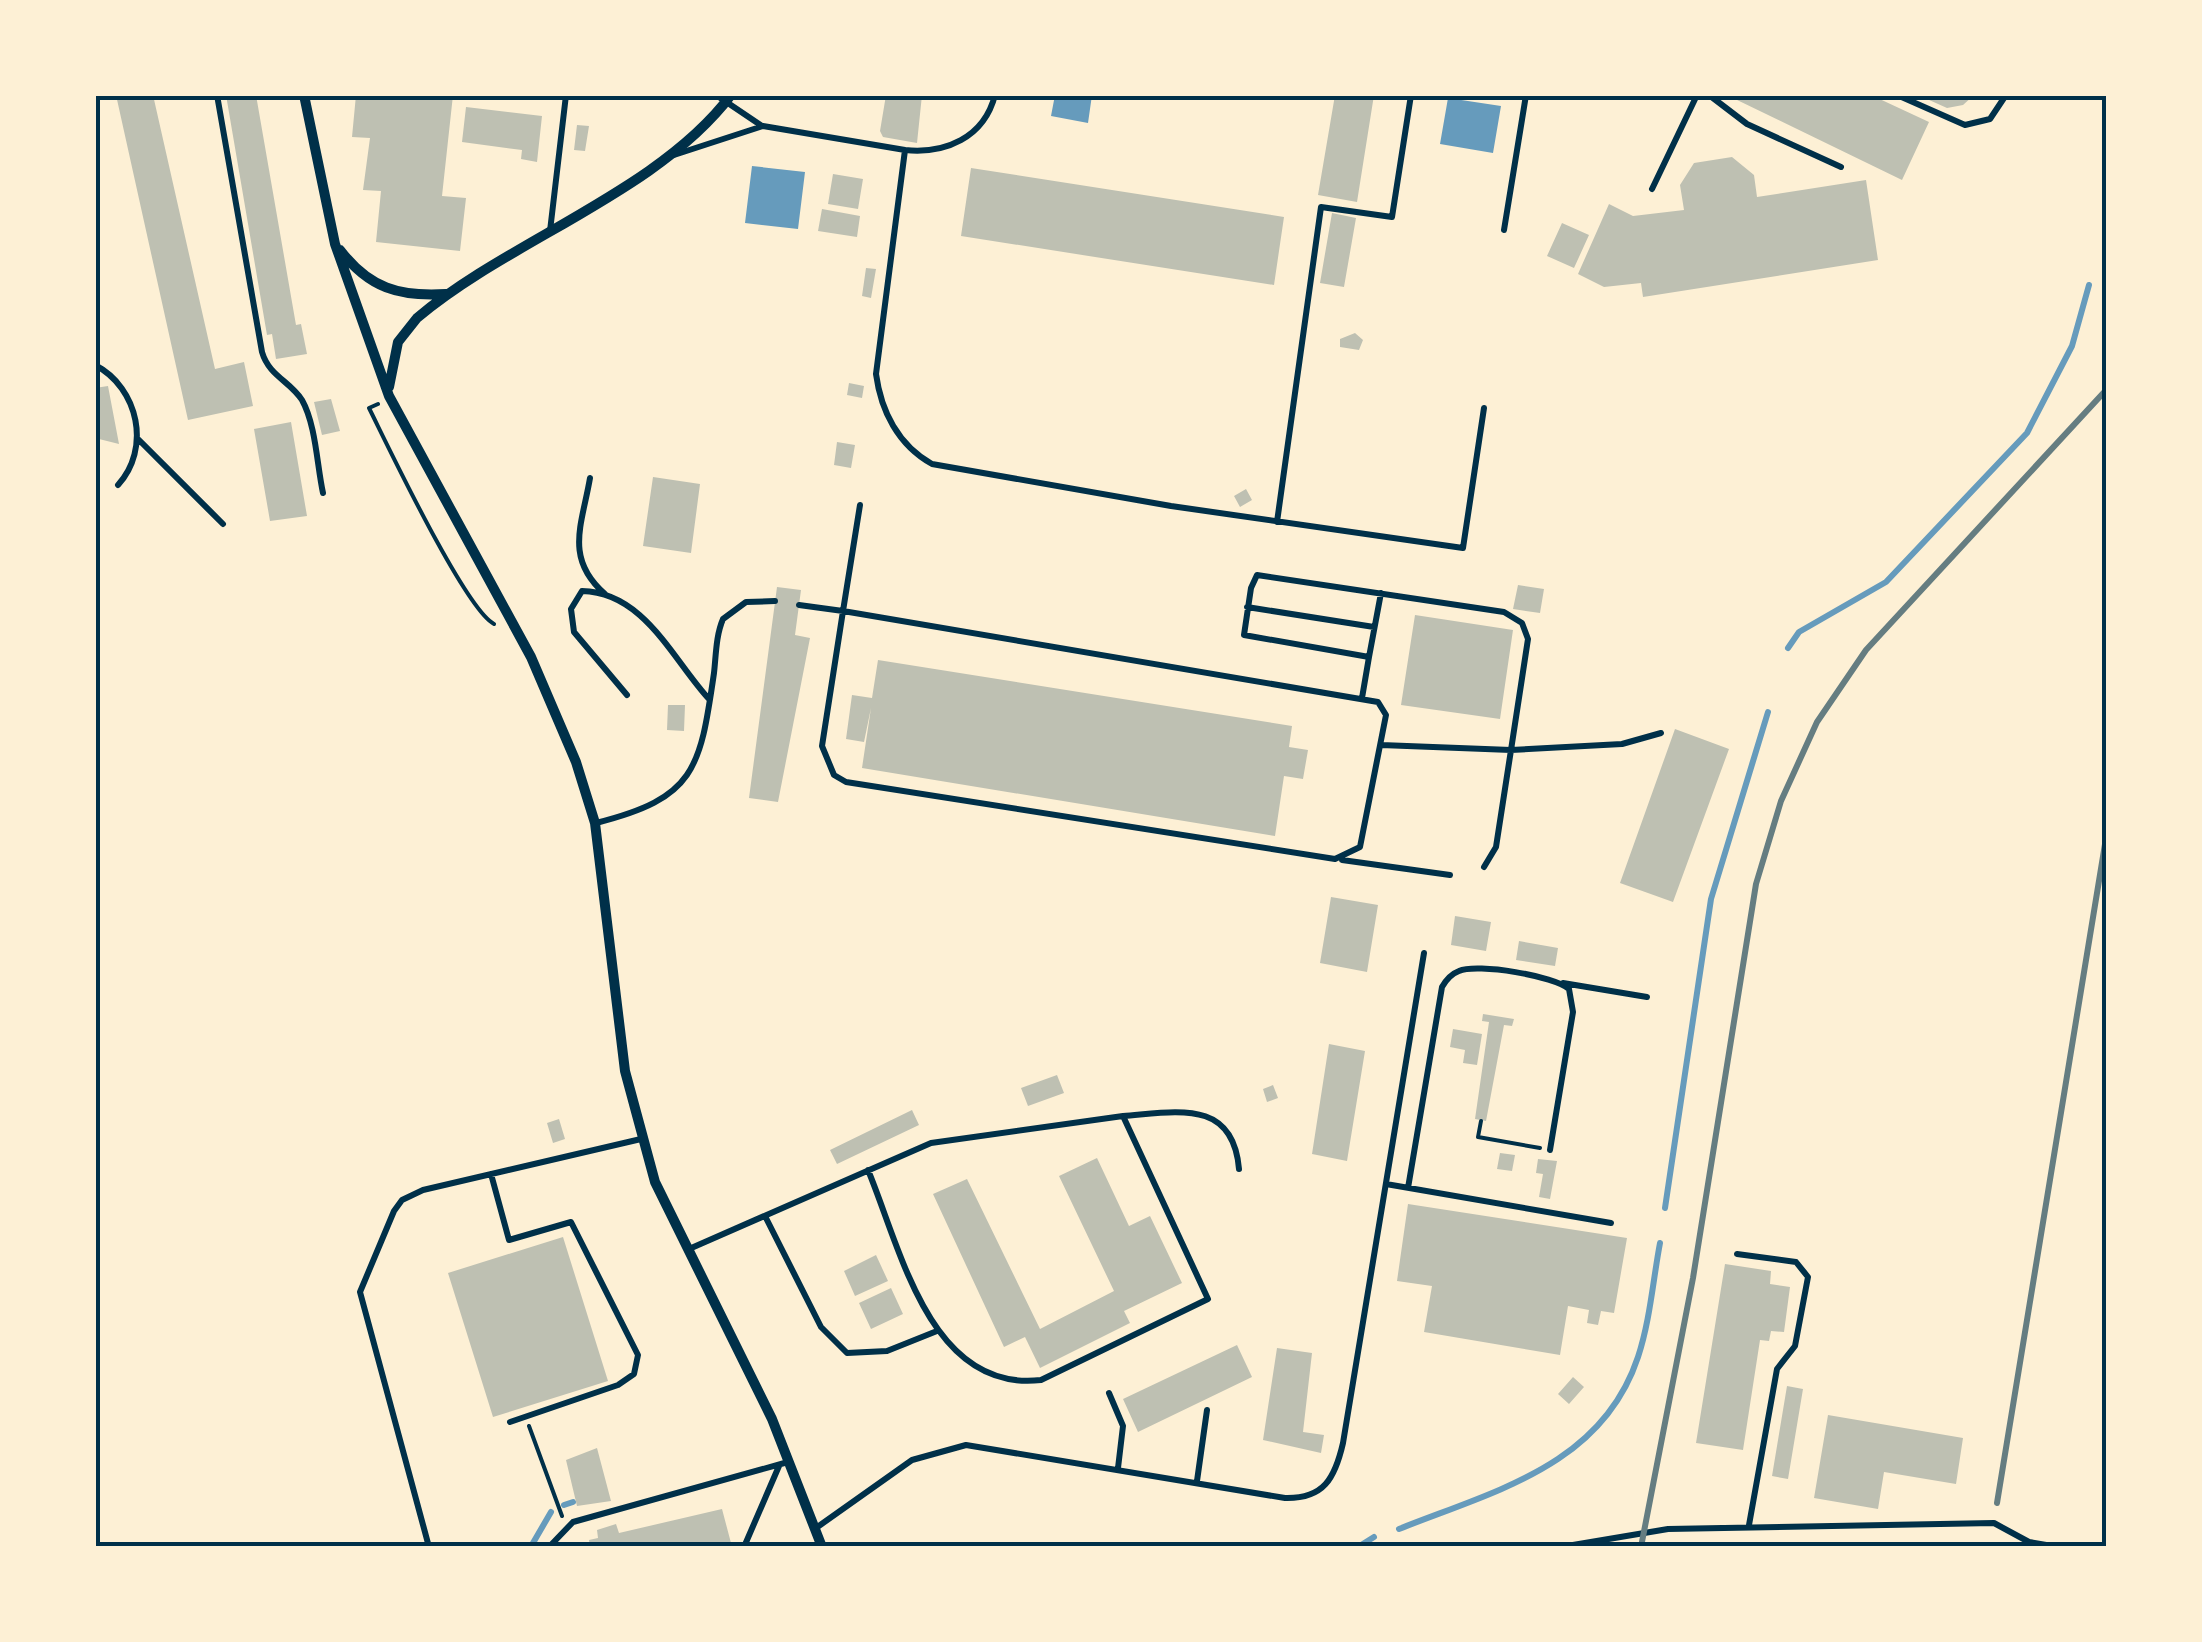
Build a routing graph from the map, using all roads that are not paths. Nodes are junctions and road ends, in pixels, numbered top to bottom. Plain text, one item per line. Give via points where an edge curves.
1 (217, 95) edge
2 (304, 95) edge
3 (554, 95) edge
4 (996, 95) edge
5 (1412, 95) edge
6 (1526, 95) edge
7 (1697, 95) edge
8 (1709, 95) edge
9 (1897, 95) edge
10 (2006, 95) edge
11 (566, 96) edge
12 (724, 98) edge
13 (763, 126) junction
14 (905, 150) junction
15 (656, 163) junction
16 (1841, 167) dead end
17 (1652, 188) dead end
18 (1504, 230) dead end
19 (550, 231) junction
20 (336, 244) junction
21 (452, 293) junction
22 (95, 365) edge
23 (389, 396) junction
24 (1484, 408) dead end
25 (138, 439) junction
26 (590, 478) dead end
27 (118, 486) dead end
28 (323, 494) dead end
29 (860, 505) dead end
30 (1277, 522) junction
31 (223, 524) dead end
32 (1381, 592) junction
33 (609, 598) junction
34 (775, 601) dead end
35 (799, 605) dead end
36 (1247, 607) junction
37 (843, 610) junction
38 (1374, 628) junction
39 (1369, 657) junction
40 (627, 696) dead end
41 (1362, 698) junction
42 (710, 700) junction
43 (1662, 733) dead end
44 (1381, 745) junction
45 (1511, 750) junction
46 (594, 824) junction
47 (1336, 859) junction
48 (1484, 867) dead end
49 (1450, 875) dead end
50 (1424, 953) dead end
51 (1562, 982) junction
52 (1647, 998) dead end
53 (1123, 1116) junction
54 (641, 1139) junction
55 (1550, 1150) road end
56 (1238, 1169) dead end
57 (868, 1170) junction
58 (491, 1174) junction
59 (1386, 1184) junction
60 (1408, 1188) junction
61 (764, 1216) junction
62 (1611, 1223) dead end
63 (689, 1250) junction
64 (1737, 1254) dead end
65 (937, 1331) junction
66 (1109, 1393) dead end
67 (1207, 1410) dead end
68 (510, 1422) dead end
69 (785, 1463) junction
70 (1118, 1468) junction
71 (1197, 1481) junction
72 (1750, 1525) junction
73 (816, 1528) junction
74 (2029, 1545) edge
75 (428, 1547) edge
76 (549, 1547) edge
77 (744, 1547) edge
78 (822, 1547) edge
79 (1562, 1547) edge
80 (2058, 1547) edge

1 - 28 lane via 262,352 305,408
2 - 20 street
3 - 11 lane
4 - 14 lane via 960,143 932,153
5 - 30 lane via 1392,217 1320,207
6 - 18 lane
7 - 17 lane
8 - 16 lane via 1747,124
9 - 10 lane via 1965,126 1990,119
11 - 19 lane
12 - 13 lane
12 - 15 street
13 - 14 lane
13 - 15 lane
14 - 30 lane via 876,374 892,425 918,456 952,470
15 - 19 street
19 - 21 street
20 - 21 street via 355,269 385,290
20 - 23 street
21 - 23 street via 417,318 398,342
22 - 25 lane via 124,390
23 - 46 street via 531,656 570,744
24 - 30 lane via 1463,548
25 - 27 lane via 136,460
25 - 31 lane
26 - 33 lane via 578,556 590,582
29 - 37 lane
32 - 36 lane via 1257,575
32 - 38 lane
32 - 45 lane via 1504,612 1522,623 1528,639
33 - 40 lane via 582,591 571,618 574,632
33 - 42 lane via 649,622
34 - 42 lane via 746,602 723,619
35 - 37 lane
36 - 38 lane
36 - 39 lane via 1244,635 1250,640
37 - 41 lane
37 - 47 lane via 822,746 834,775 846,782
38 - 39 lane
39 - 41 lane
41 - 44 lane via 1384,707
42 - 46 lane via 700,751 678,788 644,811
43 - 45 lane via 1622,744
44 - 45 lane
44 - 47 lane via 1366,839
45 - 48 lane via 1496,846
46 - 54 street via 615,1008
47 - 49 lane
50 - 59 lane
51 - 52 lane
51 - 55 lane via 1573,1012
51 - 60 lane via 1473,968 1448,978
53 - 56 lane via 1189,1112 1212,1118 1232,1138
53 - 57 lane via 930,1143
53 - 65 lane via 1208,1299 1071,1368 1031,1381 973,1365
54 - 58 lane
54 - 63 street
57 - 61 lane
57 - 65 lane
58 - 68 lane via 509,1240 571,1222 638,1355 634,1374 618,1384
58 - 75 lane via 402,1200 360,1284
59 - 60 lane
59 - 71 lane via 1343,1442 1330,1482 1299,1498
60 - 62 lane
61 - 63 lane
61 - 65 lane via 820,1327 846,1353 887,1351
63 - 69 street
64 - 72 lane via 1796,1262 1808,1270 1795,1346 1778,1369
66 - 70 lane via 1123,1426
67 - 71 lane
69 - 73 street
69 - 76 lane via 566,1526
69 - 77 lane
70 - 71 lane
70 - 73 lane via 1023,1451 946,1448 912,1460
72 - 74 lane via 1994,1522
72 - 79 lane via 1644,1530
73 - 78 street
74 - 80 lane

